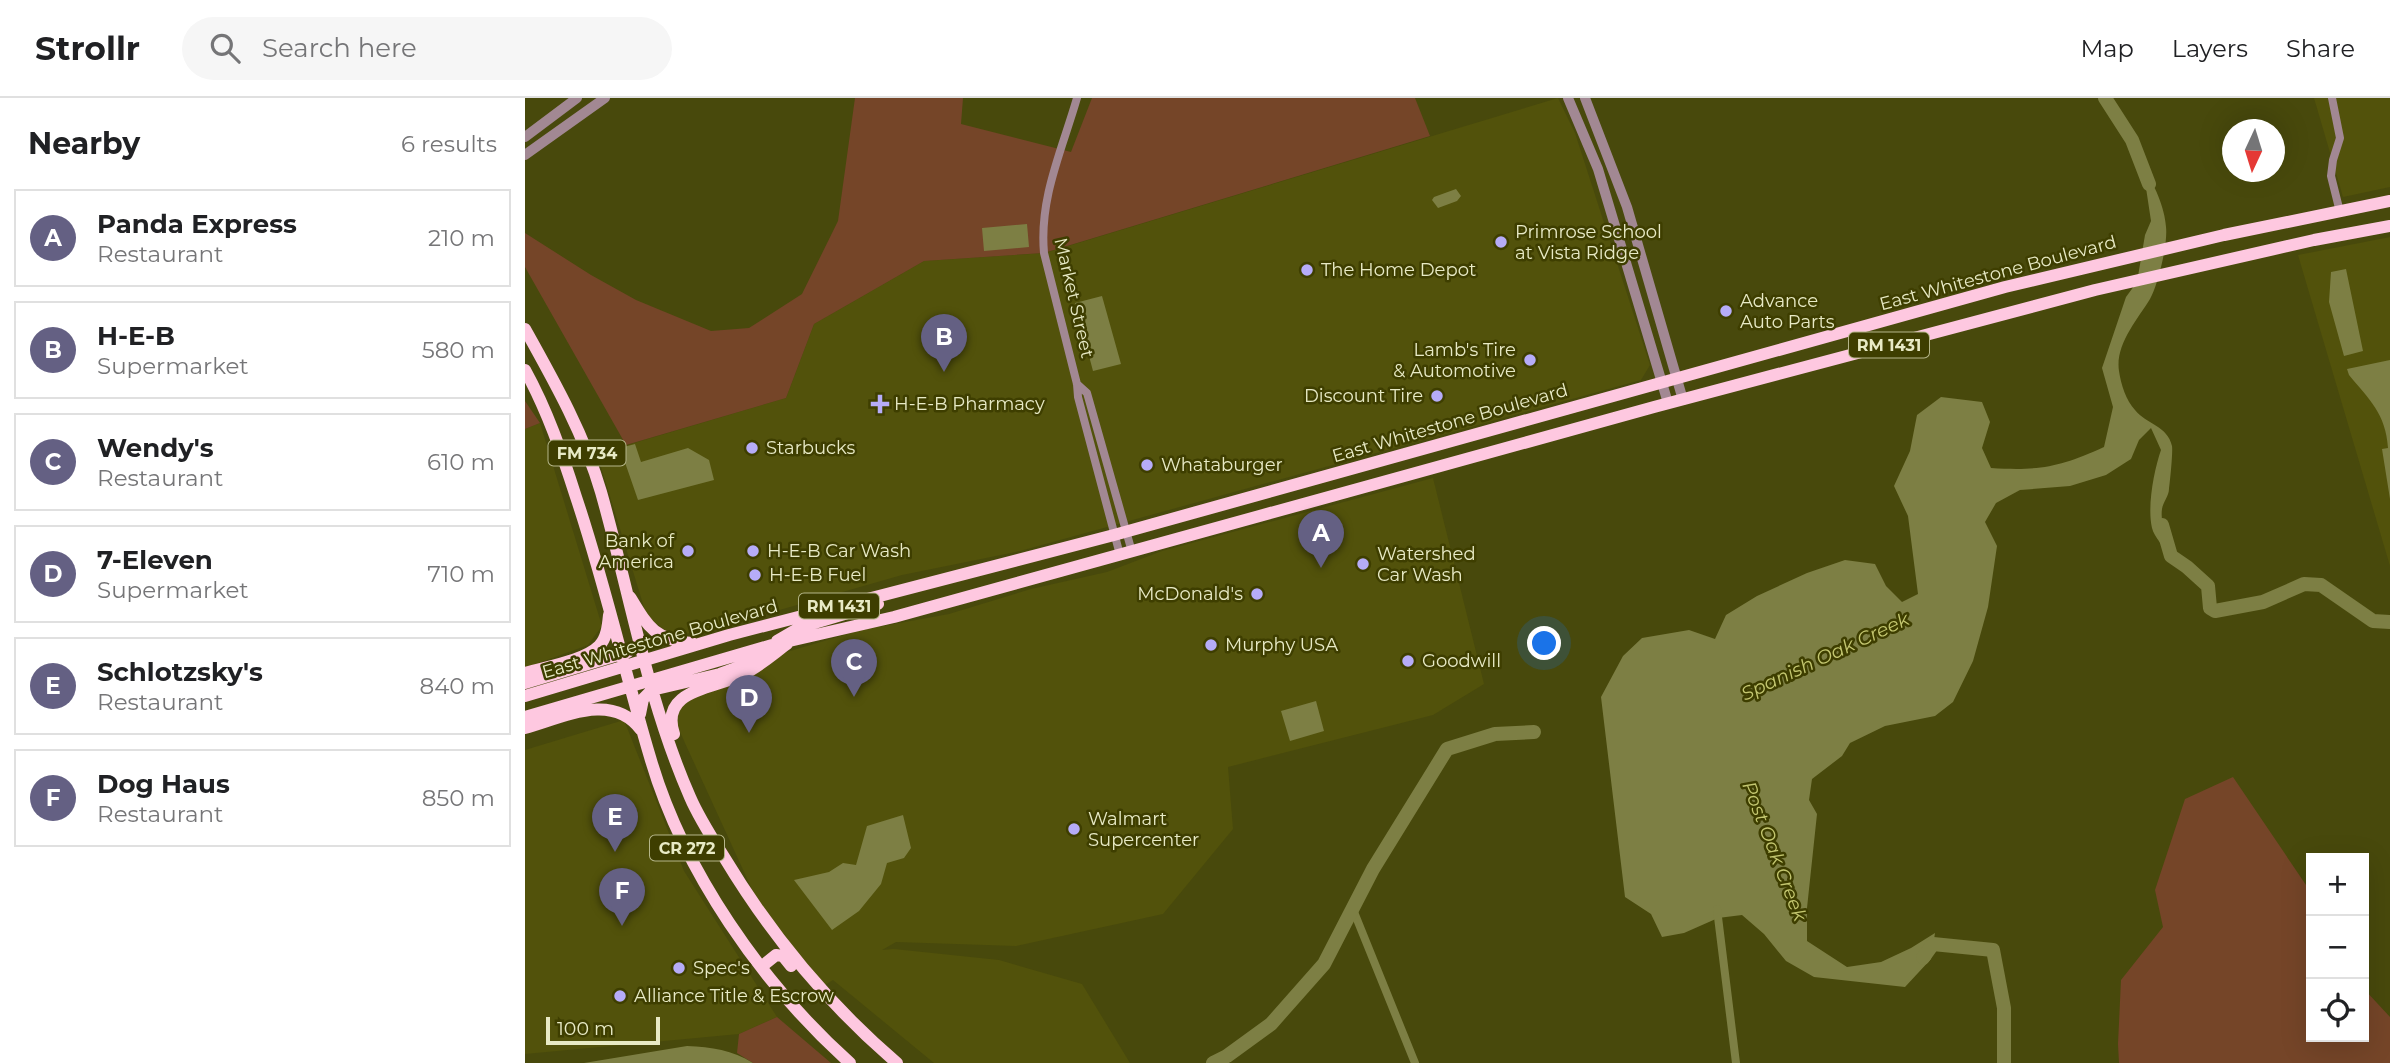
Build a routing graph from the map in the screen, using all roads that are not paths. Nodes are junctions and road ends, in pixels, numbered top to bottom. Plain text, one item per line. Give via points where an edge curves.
1 (577, 98) edge
2 (605, 98) edge
3 (1077, 98) edge
4 (1568, 98) edge
5 (1585, 98) edge
6 (2332, 98) edge
7 (525, 137) edge
8 (525, 155) edge
9 (2390, 201) edge
10 (2340, 212) junction
11 (2390, 226) edge
12 (525, 329) edge
13 (525, 370) edge
14 (1676, 377) junction
15 (1662, 382) junction
16 (1077, 384) junction
17 (1683, 400) junction
18 (1668, 403) junction
19 (1120, 533) junction
20 (1126, 554) junction
21 (980, 570) junction
22 (624, 587) junction
23 (610, 608) junction
24 (793, 641) junction
25 (637, 642) junction
26 (699, 644) junction
27 (772, 645) junction
28 (624, 660) junction
29 (642, 661) junction
30 (525, 673) edge
31 (525, 683) edge
32 (631, 685) junction
33 (650, 685) junction
34 (525, 696) edge
35 (525, 717) edge
36 (639, 718) junction
37 (525, 728) edge
38 (643, 733) junction
39 (678, 769) junction
40 (761, 967) junction
41 (803, 1016) junction
42 (850, 1063) edge
43 (860, 1063) edge
44 (895, 1063) edge

1 - 7 street
2 - 8 street
3 - 16 street, Market Street via 1050,180 1043,237
4 - 15 street via 1606,191
5 - 14 street via 1627,207
6 - 10 street via 2340,138 2331,176
9 - 10 main road, East Whitestone Boulevard / RM 1431
10 - 14 main road, East Whitestone Boulevard / RM 1431 via 2104,262
11 - 17 main road, East Whitestone Boulevard / RM 1431 via 2095,290
12 - 22 main road, FM 734 via 585,447
13 - 23 main road, FM 734 via 556,435
14 - 15 main road, East Whitestone Boulevard / RM 1431
14 - 17 street
15 - 18 street
15 - 19 main road, East Whitestone Boulevard / RM 1431
16 - 19 street, Market Street
16 - 19 street, Market Street via 1087,393
17 - 18 main road, East Whitestone Boulevard / RM 1431
18 - 20 main road, East Whitestone Boulevard / RM 1431
19 - 20 street, Market Street
19 - 21 main road, East Whitestone Boulevard / RM 1431
20 - 24 main road, East Whitestone Boulevard / RM 1431
21 - 26 main road, East Whitestone Boulevard / RM 1431
21 - 27 main road, East Whitestone Boulevard via 966,580 801,627
22 - 25 main road, FM 734
22 - 26 main road via 653,631 669,640
23 - 28 main road, FM 734
23 - 30 main road via 599,646 586,655
24 - 27 main road, East Whitestone Boulevard / RM 1431
24 - 39 main road via 747,672 685,696 675,705 670,725 679,752
25 - 28 main road
25 - 29 main road, FM 734
26 - 29 main road, East Whitestone Boulevard / RM 1431
27 - 33 main road, East Whitestone Boulevard via 739,667
28 - 29 main road, East Whitestone Boulevard / RM 1431
28 - 31 main road
28 - 32 main road, FM 734
28 - 34 main road, East Whitestone Boulevard / RM 1431
29 - 33 main road, FM 734
32 - 33 main road, East Whitestone Boulevard
32 - 35 main road, East Whitestone Boulevard
32 - 36 main road, CR 272
33 - 36 main road
33 - 39 main road, CR 272
36 - 38 main road, CR 272
37 - 38 main road via 604,709 619,712
38 - 40 main road, CR 272 via 688,850 714,899
39 - 44 main road, CR 272 via 739,883 798,963
40 - 41 main road, CR 272
40 - 44 main road via 776,955 783,956 849,1029
41 - 42 main road, CR 272
41 - 43 main road

